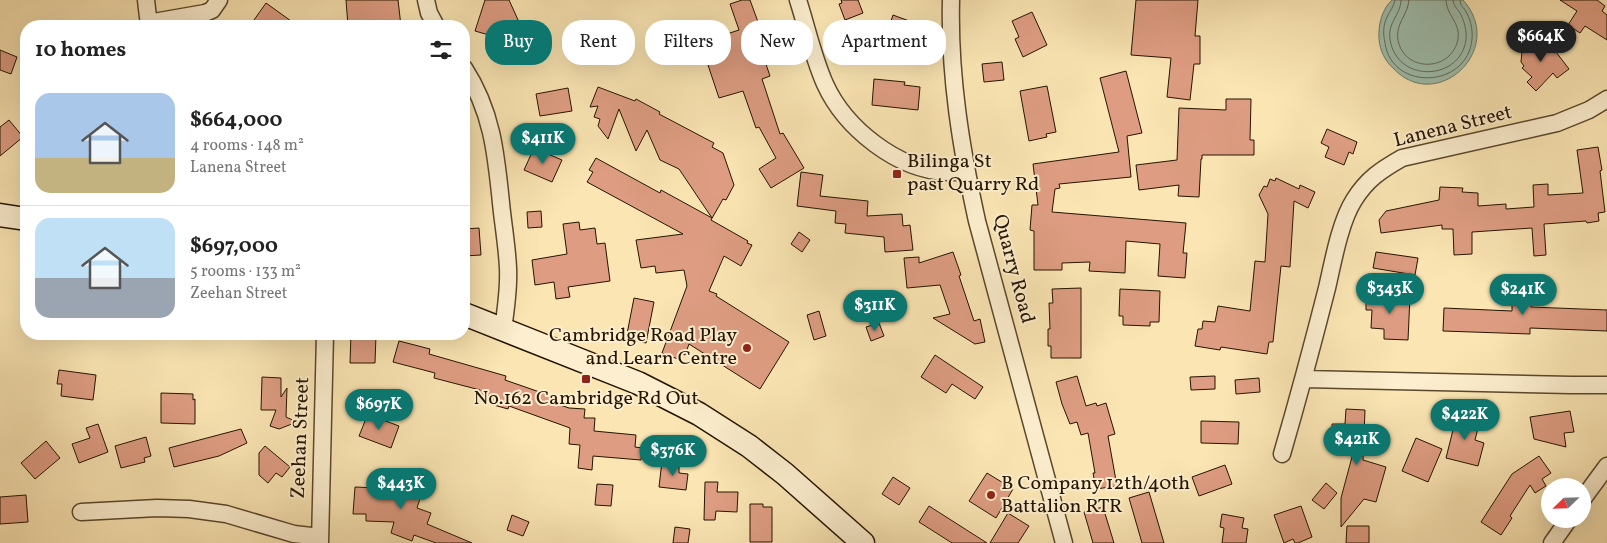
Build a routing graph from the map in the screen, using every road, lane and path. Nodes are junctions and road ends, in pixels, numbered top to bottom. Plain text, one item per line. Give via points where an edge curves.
1 (146, 0) edge
2 (219, 0) edge
3 (426, 0) edge
4 (798, 0) edge
5 (951, 0) edge
6 (148, 20) edge
7 (169, 20) edge
8 (433, 20) edge
9 (470, 78) edge
10 (1607, 99) edge
11 (966, 171) junction
12 (0, 215) edge
13 (20, 218) edge
14 (470, 316) edge
15 (503, 329) junction
16 (325, 340) edge
17 (1304, 379) junction
18 (1607, 385) edge
19 (1282, 454) dead end
20 (1607, 466) edge
21 (1591, 488) edge
22 (81, 512) dead end
23 (1563, 528) edge
24 (320, 540) edge
25 (863, 543) edge
26 (1064, 543) edge
27 (1552, 543) edge

1 - 6 street
2 - 7 street via 212,10 205,13
3 - 8 street
4 - 11 street via 825,83 844,115 884,150 919,167 947,172
5 - 11 street, Quarry Road via 952,63
9 - 15 street via 483,103 496,154 508,268
10 - 17 street, Lanena Street via 1557,123 1402,158 1369,181 1353,201 1347,216
11 - 26 street, Quarry Road
12 - 13 main road
14 - 15 main road
15 - 25 main road via 638,383 711,421 785,474
16 - 24 street, Zeehan Street
17 - 18 street
17 - 19 street, Lanena Street
20 - 21 street
22 - 24 street via 189,509 226,514
23 - 27 street

